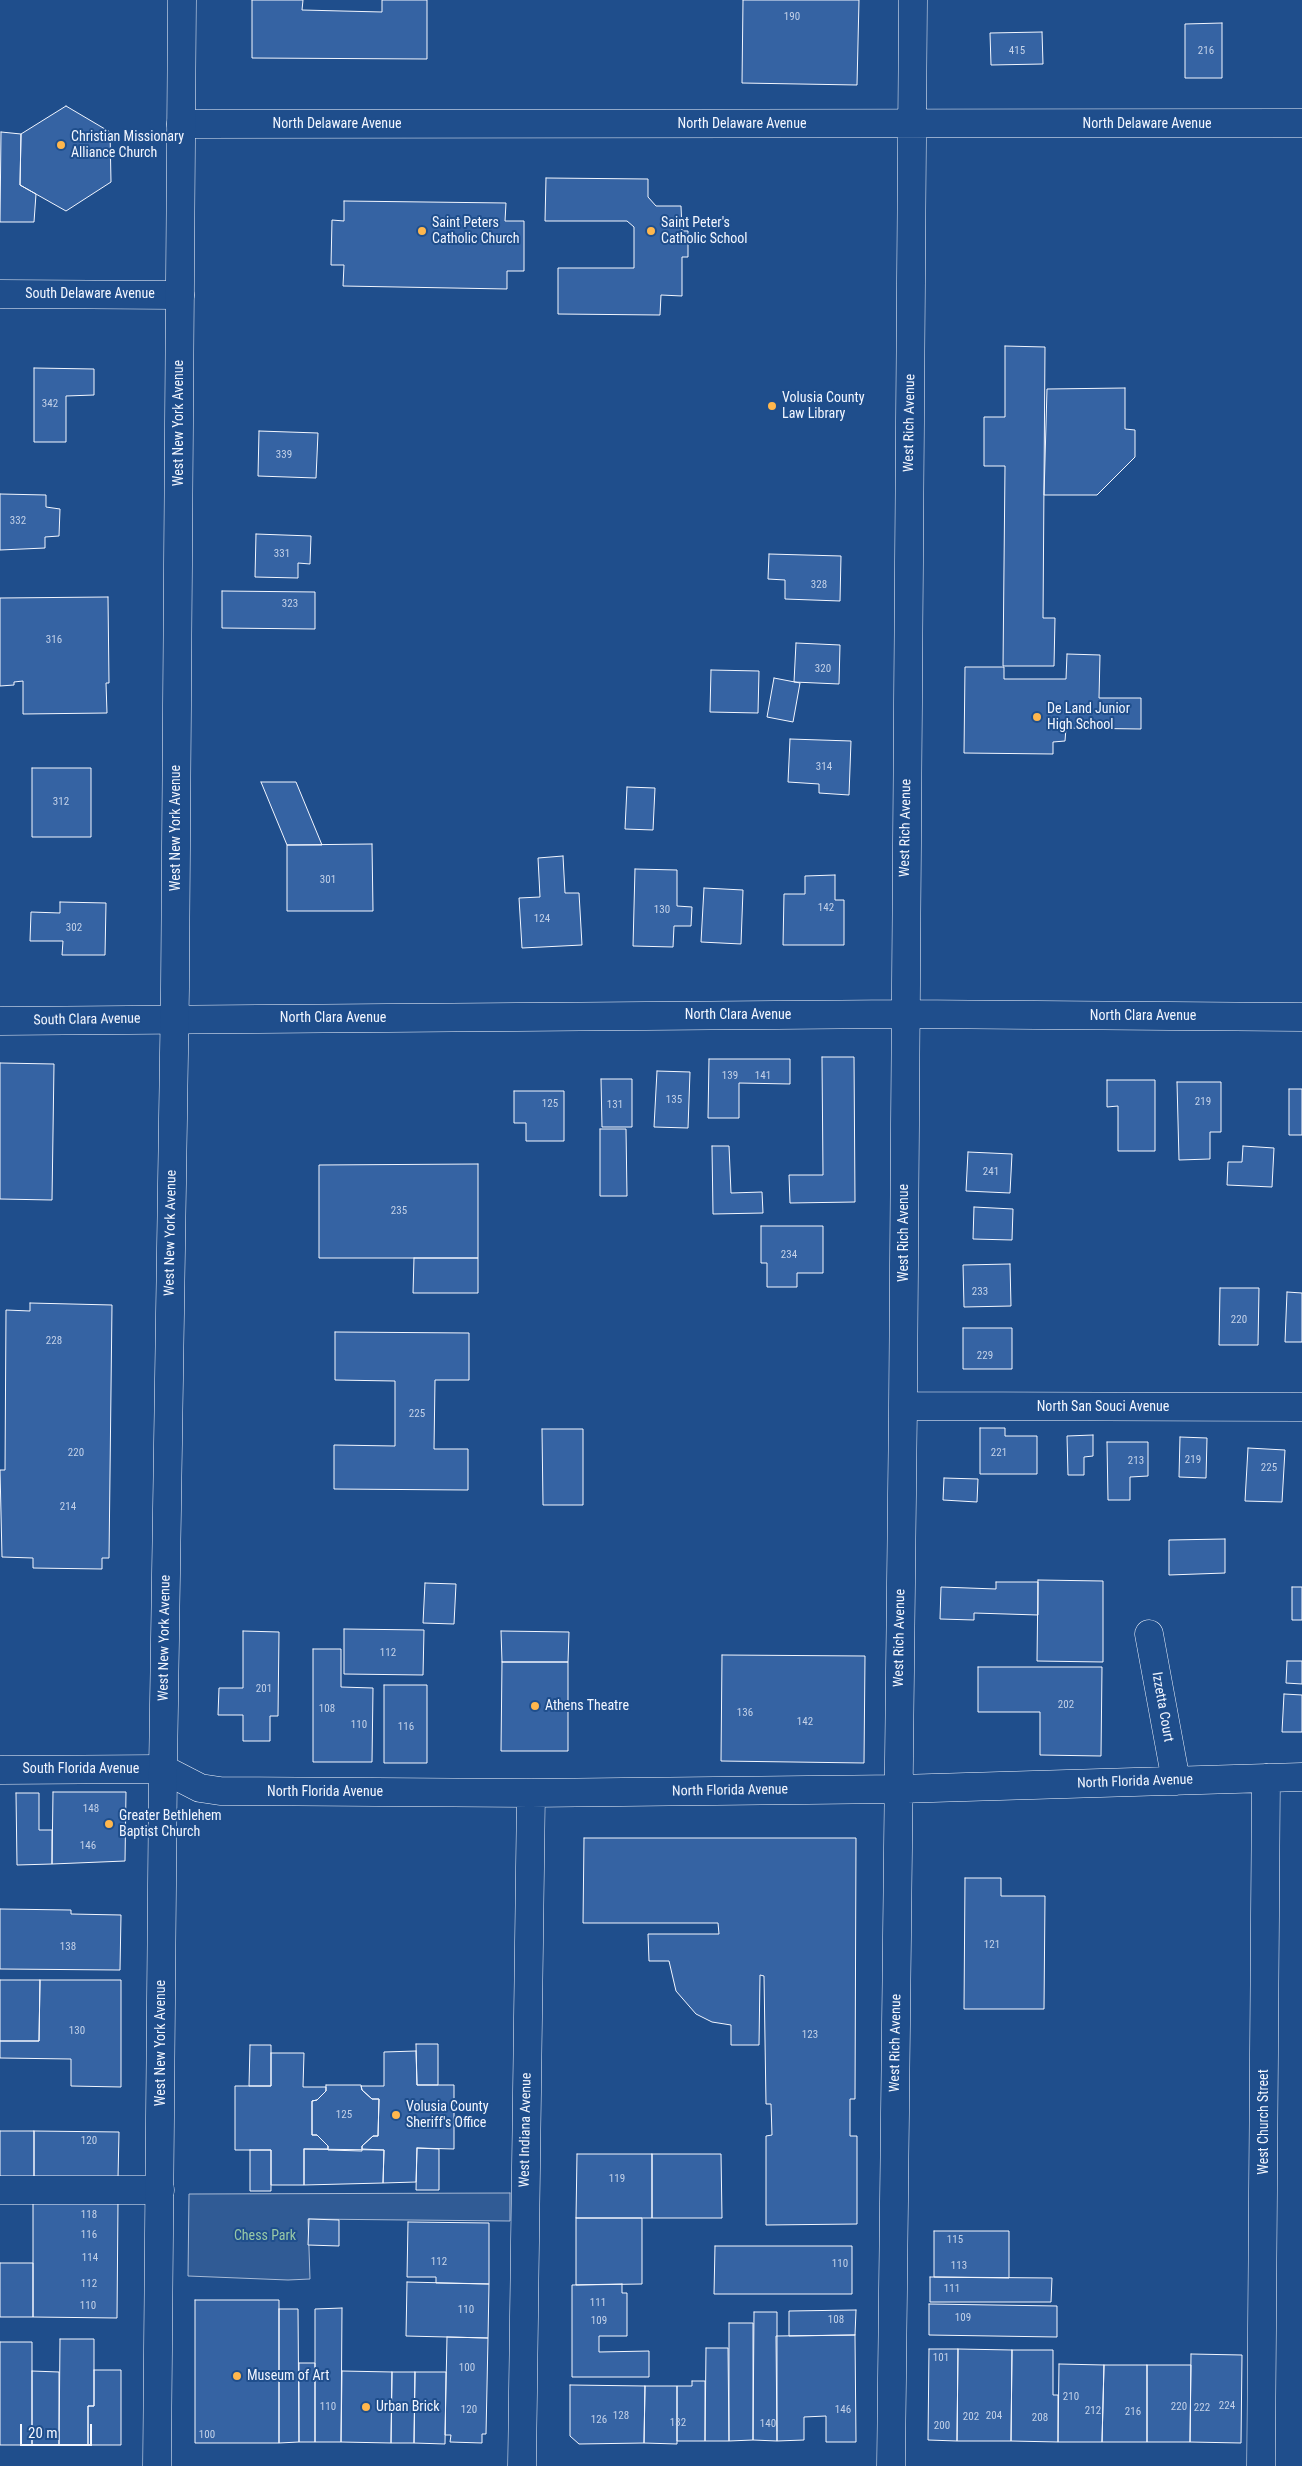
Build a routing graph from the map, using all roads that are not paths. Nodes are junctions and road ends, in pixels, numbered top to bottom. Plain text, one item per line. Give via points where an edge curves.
1 (182, 0) edge
2 (914, 0) edge
3 (1302, 123) edge
4 (181, 124) junction
5 (912, 125) junction
6 (0, 294) edge
7 (180, 295) junction
8 (904, 1014) junction
9 (1302, 1017) edge
10 (174, 1019) junction
11 (0, 1021) edge
12 (903, 1406) junction
13 (1302, 1406) edge
14 (1149, 1634) dead end
15 (163, 1769) junction
16 (0, 1770) edge
17 (1302, 1777) edge
18 (1266, 1778) junction
19 (1176, 1780) junction
20 (899, 1789) junction
21 (531, 1793) junction
22 (0, 2190) edge
23 (160, 2190) junction
24 (157, 2466) edge
25 (522, 2466) edge
26 (891, 2466) edge
27 (1262, 2466) edge

1 - 4 street, West New York Avenue
2 - 5 street, West Rich Avenue
3 - 5 street, North Delaware Avenue
4 - 5 street, North Delaware Avenue
4 - 7 street, West New York Avenue
5 - 8 street, West Rich Avenue
6 - 7 street, South Delaware Avenue
7 - 10 street, West New York Avenue
8 - 9 street, North Clara Avenue
8 - 10 street, North Clara Avenue
8 - 12 street, West Rich Avenue
10 - 11 street, South Clara Avenue
10 - 15 street, West New York Avenue
12 - 13 street, North San Souci Avenue
12 - 20 street, West Rich Avenue
14 - 19 street, Izzetta Court
15 - 16 street, South Florida Avenue
15 - 21 street, North Florida Avenue via 200,1788 220,1791
15 - 23 street, West New York Avenue
17 - 18 street, North Florida Avenue
18 - 19 street, North Florida Avenue
18 - 27 street, West Church Street
19 - 20 street, North Florida Avenue
20 - 21 street, North Florida Avenue
20 - 26 street, West Rich Avenue
21 - 25 street, West Indiana Avenue
22 - 23 street
23 - 24 street, West New York Avenue

